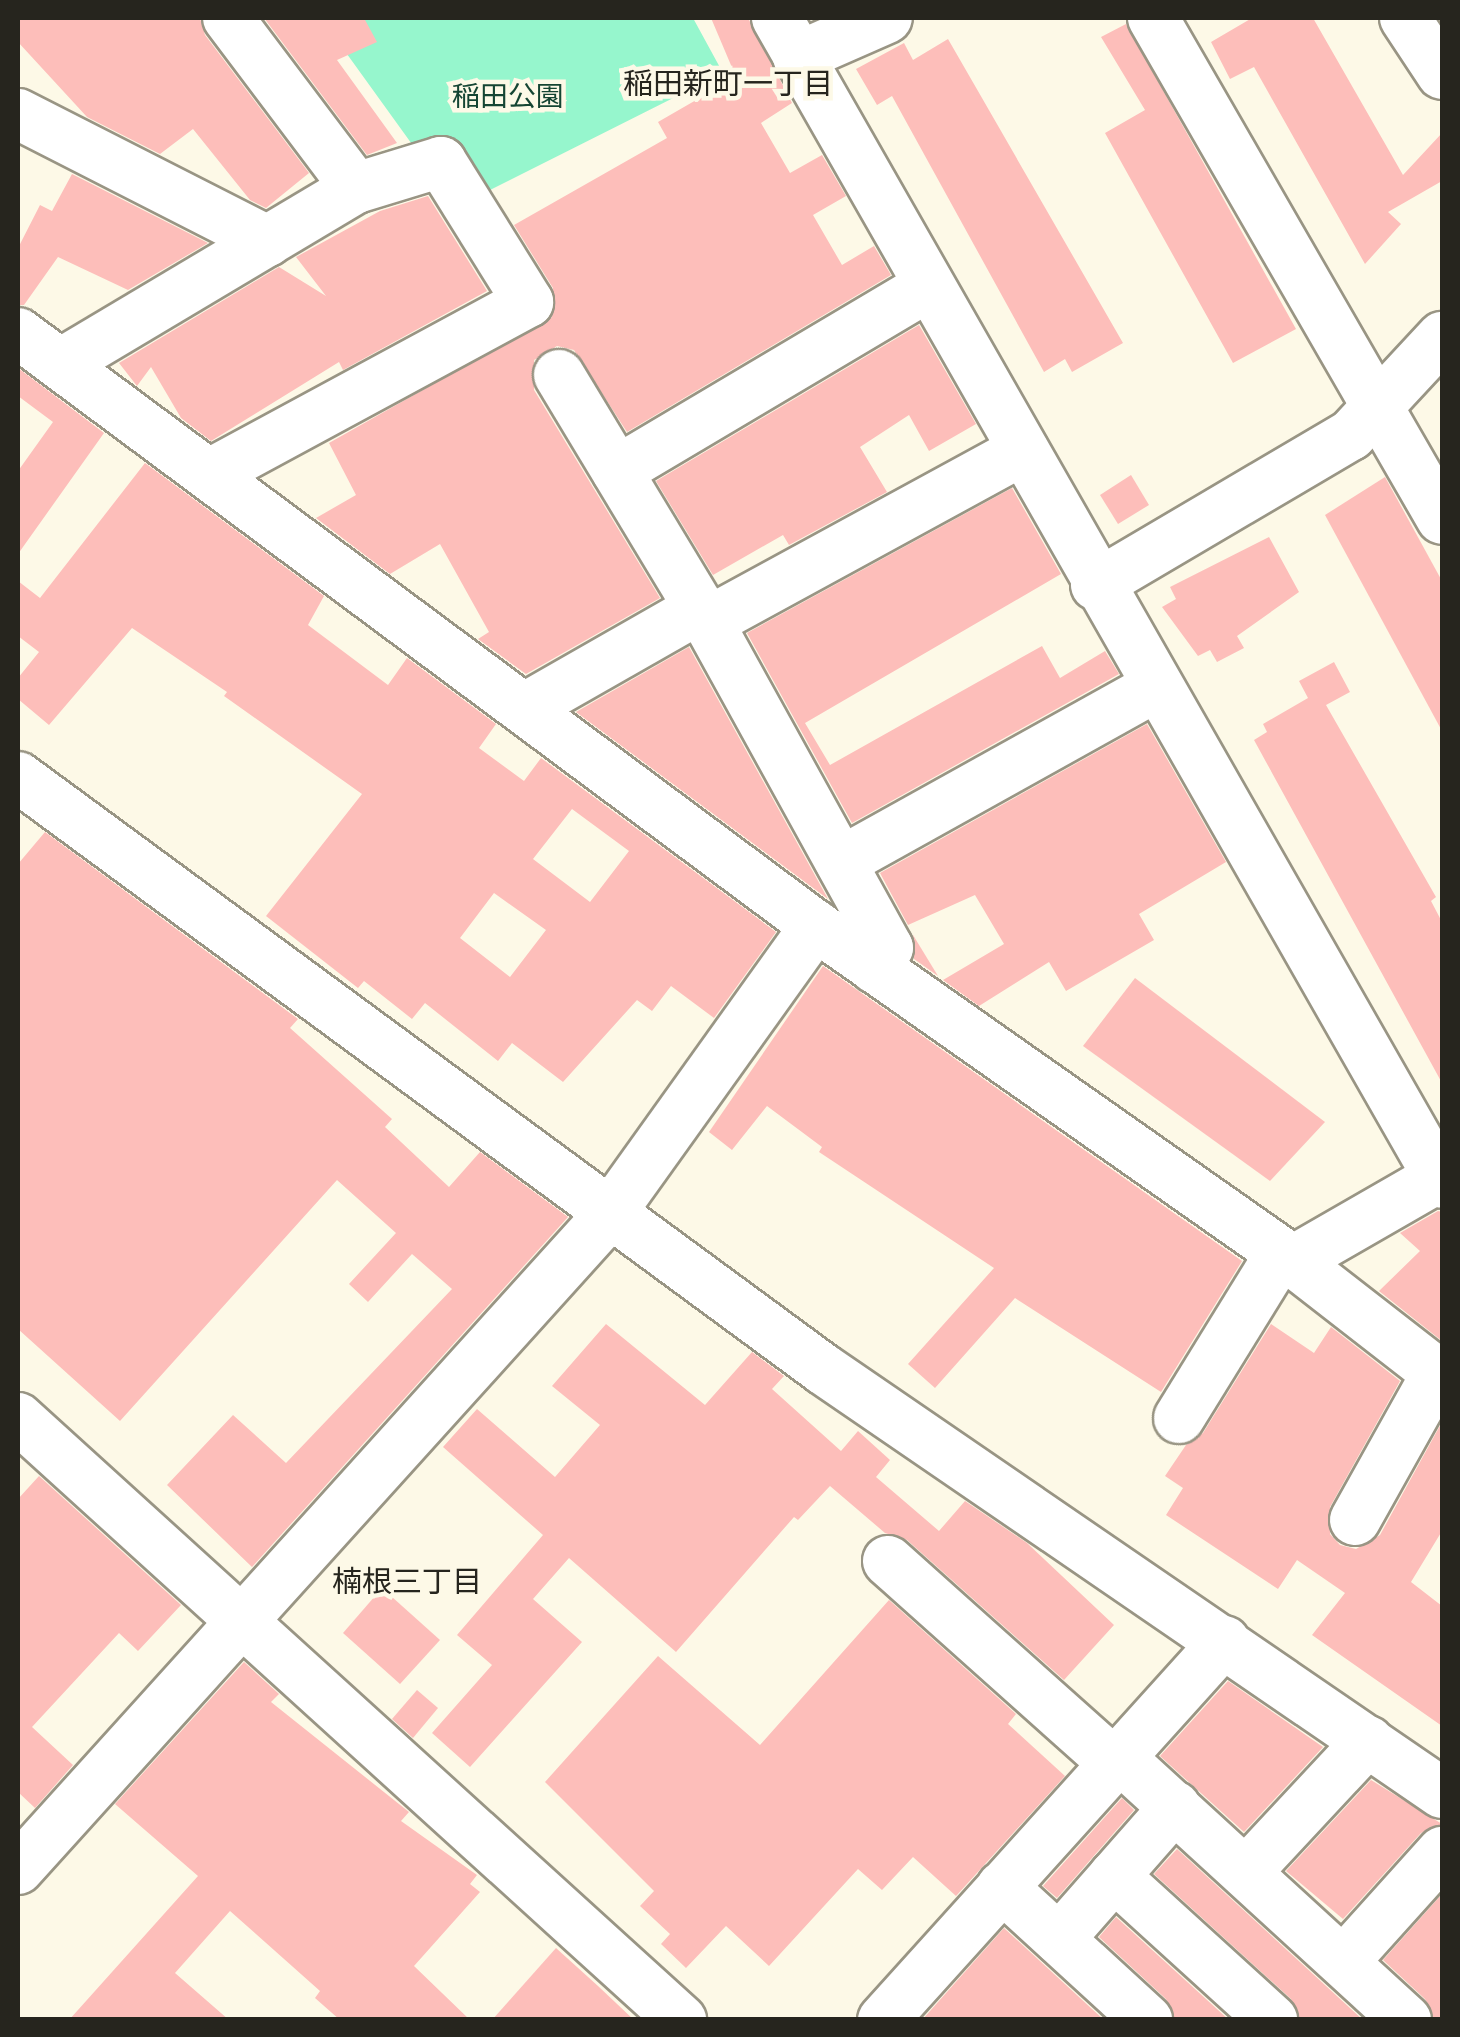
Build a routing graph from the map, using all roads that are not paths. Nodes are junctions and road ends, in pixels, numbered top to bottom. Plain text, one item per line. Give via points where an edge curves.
1 (228, 18) edge
2 (887, 18) edge
3 (1153, 18) edge
4 (1405, 18) edge
5 (787, 37) edge
6 (1442, 74) edge
7 (18, 114) edge
8 (356, 188) junction
9 (267, 241) junction
10 (927, 287) junction
11 (18, 332) edge
12 (1442, 337) edge
13 (64, 362) junction
14 (559, 375) dead end
15 (1380, 409) junction
16 (1023, 450) junction
17 (617, 471) junction
18 (212, 473) junction
19 (1442, 519) edge
20 (1096, 585) junction
21 (704, 615) junction
22 (1155, 687) junction
23 (524, 708) junction
24 (24, 792) edge
25 (841, 862) junction
26 (816, 926) junction
27 (875, 968) junction
28 (1438, 1167) edge
29 (608, 1216) junction
30 (1287, 1257) junction
31 (1440, 1375) edge
32 (18, 1418) edge
33 (1179, 1418) dead end
34 (1355, 1520) dead end
35 (888, 1561) dead end
36 (243, 1622) junction
37 (1225, 1640) junction
38 (1368, 1741) junction
39 (1117, 1760) junction
40 (1442, 1793) edge
41 (1175, 1806) junction
42 (1442, 1852) edge
43 (18, 1869) edge
44 (1246, 1872) junction
45 (1114, 1876) junction
46 (1002, 1887) junction
47 (1059, 1939) junction
48 (1344, 1962) junction
49 (681, 2020) edge
50 (882, 2020) edge
51 (1148, 2020) edge
52 (1272, 2020) edge
53 (1406, 2020) edge

1 - 8 street
2 - 5 street
3 - 15 street
4 - 6 street
5 - 10 street
7 - 9 street
8 - 9 street
8 - 18 street via 441,162 528,302
9 - 13 street
10 - 16 street
10 - 17 street
11 - 13 street
12 - 15 street
13 - 18 street
14 - 17 street
15 - 19 street
15 - 20 street via 1351,436
16 - 20 street
16 - 21 street
17 - 21 street
18 - 23 street
20 - 22 street
21 - 23 street
21 - 25 street
22 - 25 street
22 - 28 street
23 - 26 street
24 - 29 street
25 - 27 street via 888,948
26 - 27 street
26 - 29 street
27 - 30 street
28 - 30 street
29 - 36 street
29 - 37 street
30 - 31 street
30 - 33 street
31 - 34 street
32 - 36 street
35 - 39 street
36 - 43 street
36 - 49 street
37 - 38 street
37 - 39 street
38 - 40 street
38 - 44 street
39 - 41 street
39 - 46 street
41 - 44 street
41 - 45 street
42 - 48 street
44 - 48 street
45 - 47 street
45 - 52 street
46 - 47 street
46 - 50 street
47 - 51 street
48 - 53 street

